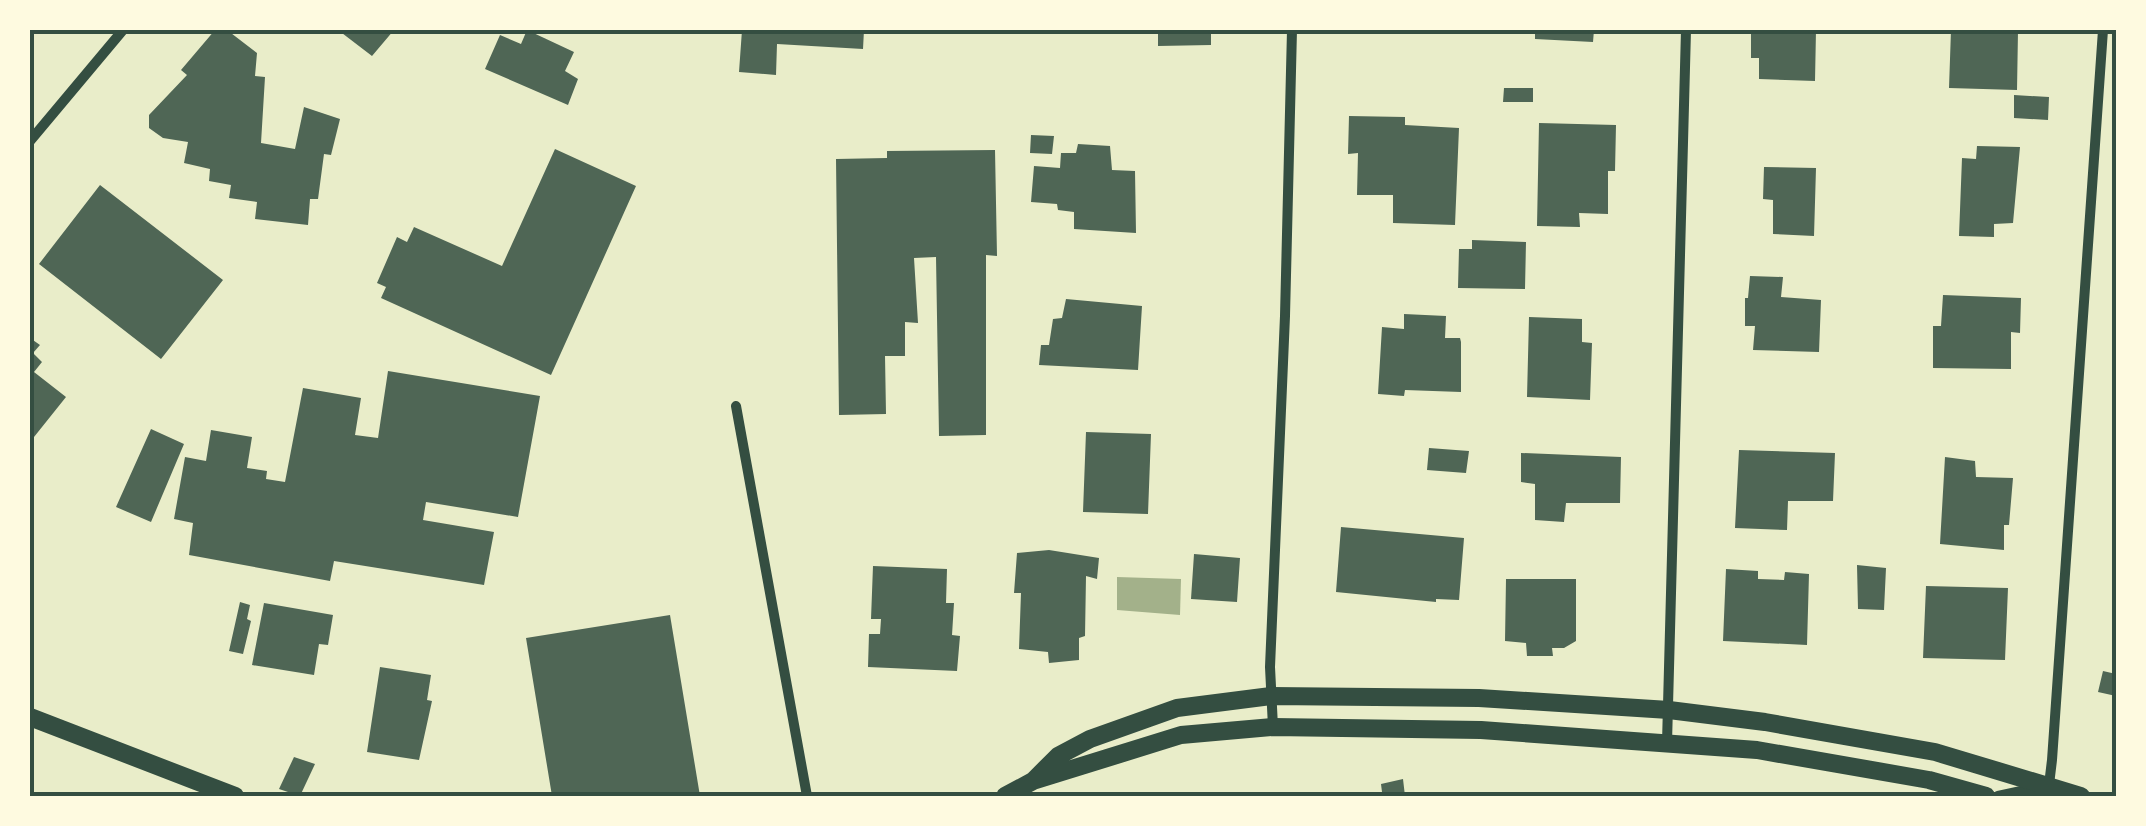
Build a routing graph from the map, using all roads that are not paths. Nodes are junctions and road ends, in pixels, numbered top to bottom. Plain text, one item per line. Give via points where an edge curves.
1 (124, 30) edge
2 (1292, 30) edge
3 (1686, 30) edge
4 (2103, 30) edge
5 (30, 140) edge
6 (736, 406) dead end
7 (1270, 696) junction
8 (1394, 698) junction
9 (1669, 710) junction
10 (30, 716) edge
11 (1272, 728) junction
12 (1396, 729) junction
13 (1667, 742) junction
14 (1033, 781) junction
15 (2049, 786) junction
16 (235, 796) edge
17 (807, 796) edge
18 (1005, 796) edge
19 (1986, 796) edge
20 (1998, 796) edge
21 (2081, 796) edge

1 - 5 street
2 - 7 street
3 - 9 street
4 - 15 street
6 - 17 street
7 - 8 street
7 - 11 street
7 - 14 street via 1177,708 1090,739 1058,756
8 - 9 street
8 - 12 street
9 - 13 street
9 - 15 street via 1936,752
10 - 16 street
11 - 12 street
11 - 14 street via 1182,735
12 - 13 street
13 - 19 street via 1757,750
14 - 18 street
15 - 20 street
15 - 21 street

